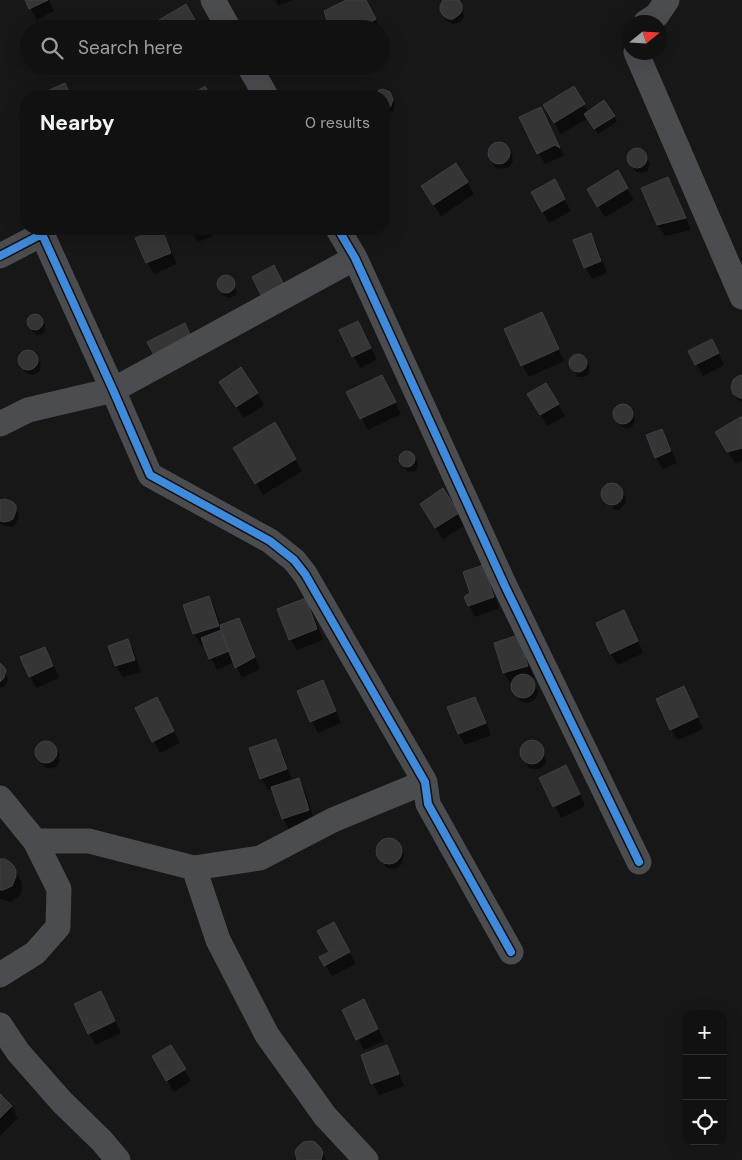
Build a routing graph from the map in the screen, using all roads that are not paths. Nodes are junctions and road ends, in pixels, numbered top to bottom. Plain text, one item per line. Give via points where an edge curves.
1 (213, 0) edge
2 (668, 0) edge
3 (657, 15) edge
4 (224, 20) edge
5 (639, 60) edge
6 (254, 75) edge
7 (263, 90) edge
8 (40, 235) edge
9 (42, 235) edge
10 (342, 235) edge
11 (0, 256) edge
12 (355, 258) junction
13 (742, 297) edge
14 (113, 390) junction
15 (0, 424) edge
16 (425, 782) junction
17 (0, 798) edge
18 (35, 841) junction
19 (639, 862) dead end
20 (194, 868) junction
21 (511, 952) dead end
22 (0, 975) edge
23 (0, 1026) edge
24 (118, 1160) edge
25 (366, 1160) edge

1 - 4 street
2 - 3 street
5 - 13 street
6 - 7 street
8 - 11 street
9 - 14 street
10 - 12 street
12 - 14 street
12 - 19 street via 505,586
14 - 15 street via 28,410
14 - 16 street via 150,475 270,541 294,560
16 - 20 street via 333,820 260,858
16 - 21 street via 428,804
17 - 18 street
18 - 20 street via 88,841
18 - 22 street via 58,889 58,927 35,953
20 - 25 street via 218,940 267,1035 325,1116
23 - 24 street via 62,1102

